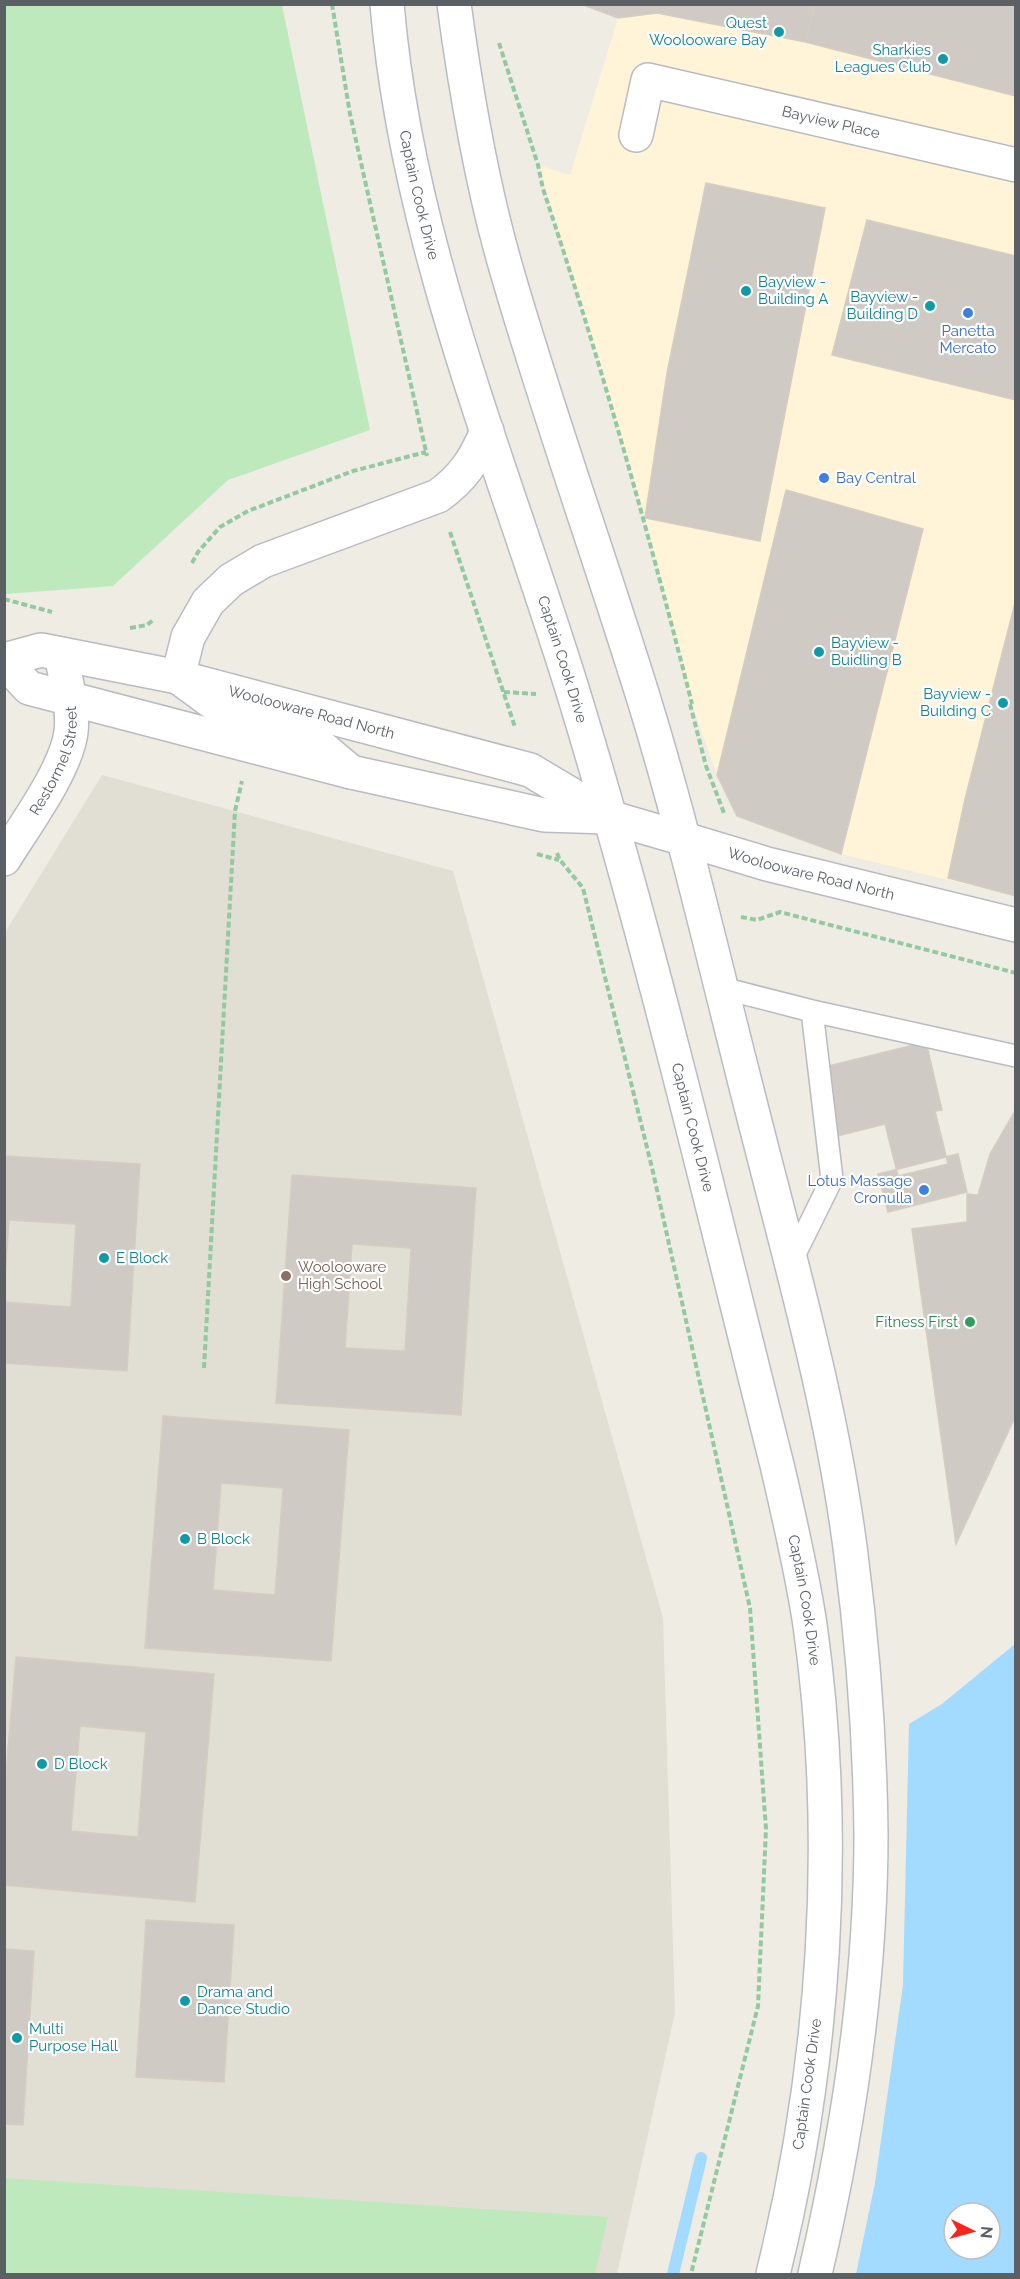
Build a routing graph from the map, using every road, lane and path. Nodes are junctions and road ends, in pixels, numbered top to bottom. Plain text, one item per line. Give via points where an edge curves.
1 (332, 4) edge
2 (387, 4) edge
3 (454, 4) edge
4 (497, 36) dead end
5 (636, 135) dead end
6 (1016, 165) edge
7 (487, 431) junction
8 (438, 496) junction
9 (61, 654) junction
10 (4, 660) edge
11 (178, 677) junction
12 (69, 699) junction
13 (692, 704) dead end
14 (514, 725) dead end
15 (351, 772) junction
16 (243, 780) dead end
17 (609, 817) junction
18 (684, 839) junction
19 (4, 859) edge
20 (560, 860) dead end
21 (583, 888) junction
22 (631, 897) junction
23 (700, 909) junction
24 (1016, 925) edge
25 (1016, 972) edge
26 (723, 988) junction
27 (812, 1011) junction
28 (1016, 1056) edge
29 (792, 1260) junction
30 (204, 1368) dead end
31 (691, 2274) edge
32 (773, 2274) edge
33 (815, 2274) edge

1 - 8 path via 350,114
2 - 7 main road, Captain Cook Drive via 404,129 422,214 447,311
3 - 18 main road via 464,80 506,267
4 - 13 path via 595,345 645,518
5 - 6 main road, Bayview Place via 648,80
7 - 8 main road via 464,474
7 - 17 main road, Captain Cook Drive via 574,695
8 - 11 main road via 263,561 231,580 208,602 188,637
8 - 14 path
9 - 10 main road, Woolooware Road North via 41,650
9 - 11 main road, Woolooware Road North
9 - 12 main road, Restormel Street
10 - 12 main road, Woolooware Road North via 29,688
11 - 15 main road via 223,710 313,740
11 - 17 main road, Woolooware Road North via 530,770
12 - 15 main road, Woolooware Road North
12 - 19 main road, Restormel Street via 71,734 61,765
15 - 17 main road, Woolooware Road North via 544,815
16 - 30 path via 236,811
17 - 18 main road, Woolooware Road North
17 - 22 main road, Captain Cook Drive
18 - 23 main road
18 - 24 main road, Woolooware Road North
20 - 21 path
21 - 22 path
21 - 31 path via 655,1183 751,1619 766,1829 758,2007
22 - 32 main road, Captain Cook Drive via 778,1469 796,1548 812,1649 824,1797 822,1945 802,2127
23 - 25 path via 757,920 780,912
23 - 26 main road
26 - 27 lane
26 - 29 main road
27 - 28 lane
27 - 29 lane via 832,1179
29 - 33 main road via 851,1550 865,1683 871,1839 852,2072 841,2149

